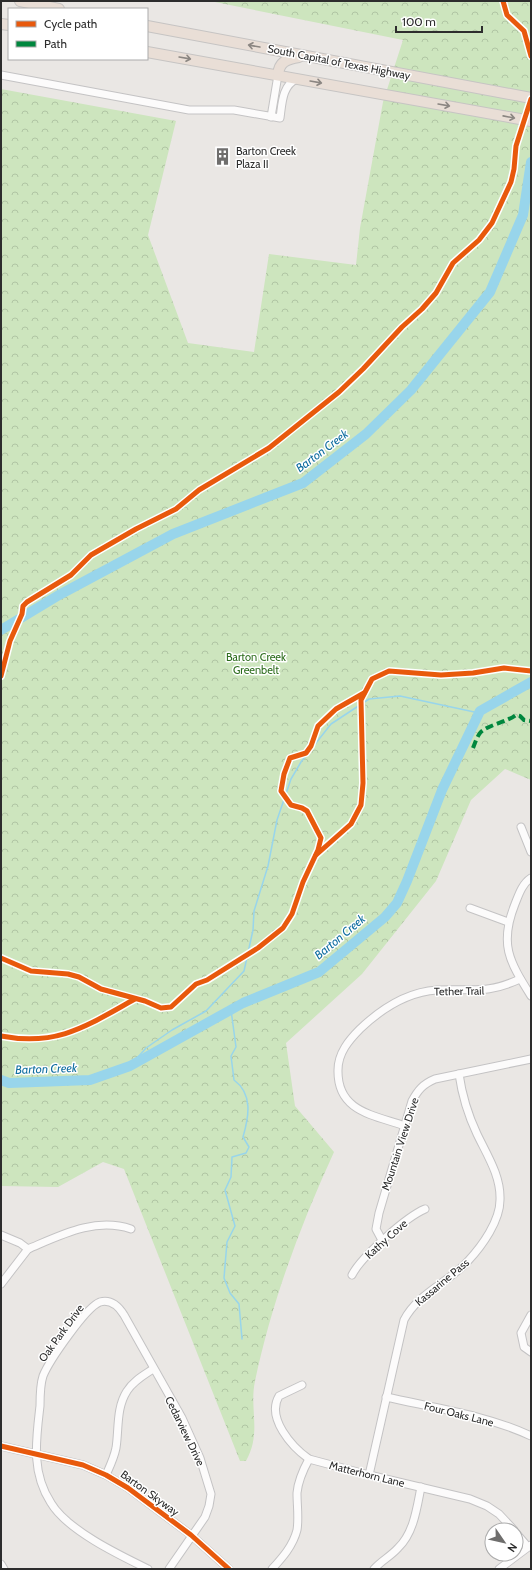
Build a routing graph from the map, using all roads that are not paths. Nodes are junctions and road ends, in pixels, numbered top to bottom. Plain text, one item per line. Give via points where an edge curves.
1 (20, 1) edge
2 (54, 8) edge
3 (148, 26) edge
4 (148, 52) edge
5 (306, 56) junction
6 (1, 75) edge
7 (278, 75) junction
8 (297, 79) junction
9 (531, 98) edge
10 (271, 117) junction
11 (531, 121) edge
12 (522, 827) dead end
13 (531, 852) edge
14 (531, 878) edge
15 (470, 908) dead end
16 (508, 922) junction
17 (520, 979) junction
18 (531, 996) edge
19 (531, 1059) edge
20 (459, 1074) junction
21 (405, 1126) junction
22 (425, 1209) dead end
23 (131, 1229) dead end
24 (1, 1235) edge
25 (382, 1242) junction
26 (28, 1249) junction
27 (352, 1275) dead end
28 (1, 1284) edge
29 (106, 1301) joint
30 (531, 1315) edge
31 (531, 1352) edge
32 (153, 1368) junction
33 (302, 1385) dead end
34 (386, 1397) junction
35 (531, 1436) edge
36 (1, 1446) edge
37 (35, 1453) junction
38 (309, 1459) junction
39 (106, 1475) junction
40 (369, 1476) junction
41 (421, 1487) junction
42 (508, 1522) edge
43 (191, 1535) junction
44 (529, 1546) edge
45 (1, 1564) edge
46 (4, 1569) edge
47 (148, 1569) edge
48 (169, 1569) edge
49 (229, 1569) edge
50 (272, 1569) edge
51 (374, 1569) edge
52 (499, 1569) edge

1 - 2 highway
5 -> 3 highway, South Capital of Texas Highway
4 -> 7 highway, South Capital of Texas Highway
5 - 7 highway via 282,62
5 - 9 highway, South Capital of Texas Highway
6 - 10 street via 189,110 234,110
7 - 8 highway, South Capital of Texas Highway
7 - 10 street
8 - 10 street via 287,86 280,118
8 -> 11 highway, South Capital of Texas Highway
12 - 13 street
14 - 16 street via 520,890
15 - 16 street
16 - 17 street via 506,939
17 - 18 street
17 - 21 street, Tether Trail via 494,990 438,990 414,994 389,1005 371,1018 347,1043 338,1069 338,1082 343,1096 349,1104 359,1110
19 - 20 street, Mountain View Drive
20 - 21 street, Mountain View Drive via 425,1084 412,1101
20 - 34 street, Kassarine Pass via 468,1113 496,1174 500,1201 490,1231 477,1251 453,1275 418,1300 410,1309 404,1320
21 - 25 street, Mountain View Drive via 379,1213 376,1229
22 - 25 street, Kathy Cove via 414,1214
23 - 26 street via 106,1224 88,1226
24 - 26 street
25 - 27 street, Kathy Cove via 356,1266
26 - 28 street
29 - 32 street, Cedarview Drive via 120,1308
29 - 37 street, Oak Park Drive via 92,1306 47,1367 42,1378
30 - 31 street via 521,1334 524,1347
32 - 39 street via 135,1381 122,1400 116,1449
32 - 43 street, Cedarview Drive via 182,1418 200,1458 211,1494 205,1517
33 - 38 street, Matterhorn Lane via 279,1396 276,1416 292,1444
34 - 35 street, Four Oaks Lane via 469,1415
34 - 40 street, Kassarine Pass
36 - 37 street, Barton Skyway
37 - 39 street, Barton Skyway via 83,1465
37 - 47 street, Oak Park Drive via 38,1476 50,1503 64,1519
38 - 40 street, Matterhorn Lane
38 - 50 street via 297,1493 299,1514 296,1531 284,1555
39 - 43 street, Barton Skyway via 128,1488
40 - 41 street, Matterhorn Lane
41 - 42 street, Matterhorn Lane via 470,1499 487,1506
41 - 51 street via 411,1528 405,1540
43 - 48 street, Cedarview Drive
43 - 49 street, Barton Skyway
44 - 52 street
45 - 46 street

